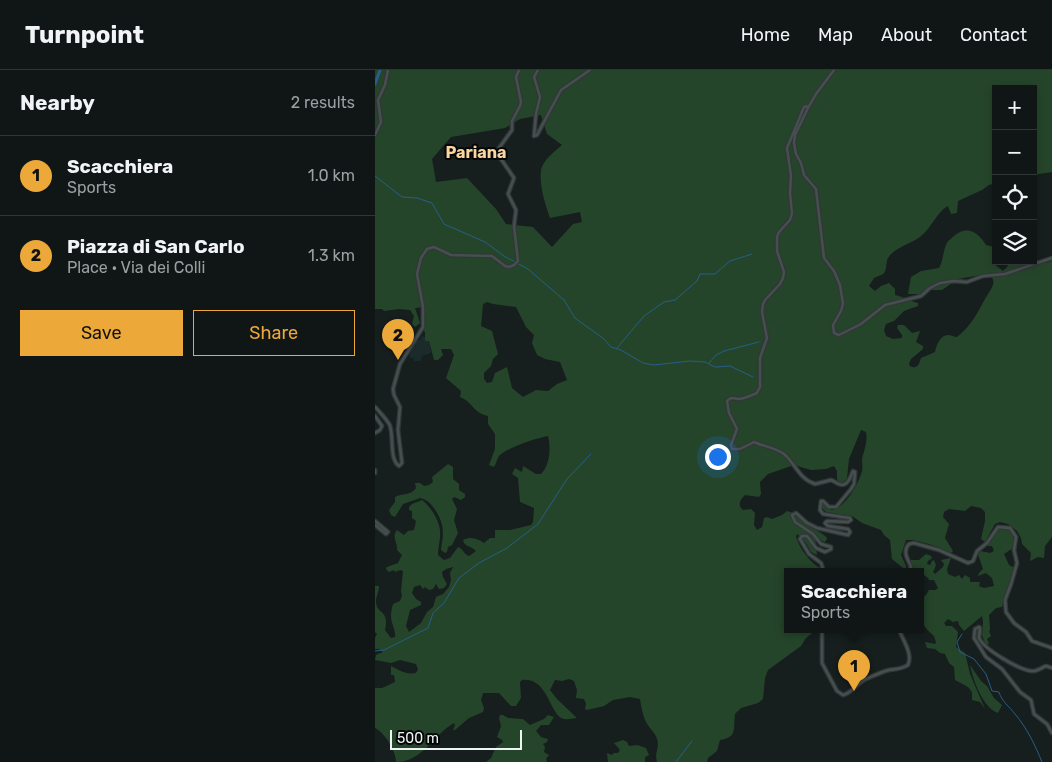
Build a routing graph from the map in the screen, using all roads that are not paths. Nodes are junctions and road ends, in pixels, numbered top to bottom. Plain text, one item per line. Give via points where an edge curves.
1 (388, 70) edge
2 (519, 70) edge
3 (538, 70) edge
4 (590, 70) edge
5 (834, 70) edge
6 (808, 108) junction
7 (375, 135) edge
8 (1052, 258) edge
9 (375, 407) edge
10 (375, 416) edge
11 (375, 432) edge
12 (375, 521) edge
13 (375, 526) edge
14 (823, 568) edge
15 (910, 568) edge
16 (822, 633) edge
17 (900, 633) edge
18 (1052, 648) edge
19 (1052, 668) edge
20 (1052, 734) edge

1 - 7 street via 378,100 381,122
2 - 9 street via 516,77 520,106 512,121 512,130 499,148 501,160 513,178 508,194 516,210 517,261 514,265 505,266 488,255 451,256 434,247 427,249 417,274 423,326 402,362 393,392 400,406 402,463 399,466 395,462 390,426
3 - 4 street via 534,77 540,97 535,136 561,90
5 - 6 street
6 - 8 street via 795,135 795,150 804,175 816,189 824,258 840,285 843,304 833,327 836,335 854,329 885,306 917,297 939,283 967,282 983,276 1005,274
6 - 14 street via 805,107 787,148 792,213 777,237 783,278 763,304 767,338 760,358 760,387 757,393 747,397 729,398 727,404 737,429 732,449 754,442 778,451 803,477 815,484 831,480 843,485 855,472 852,487 838,506 829,507 823,501 819,504 823,514 850,518 848,522 825,523 848,530 849,534 817,528 794,513 792,517 821,544 832,548 825,552 815,548 807,536 800,539
10 - 11 street via 382,426
12 - 13 street via 388,533
15 - 18 street via 906,548 910,543 939,550 968,563 973,561 999,526 1010,528 1016,537 1017,563 1005,600 1006,612 1032,641
16 - 17 street via 822,664 837,691 843,695 870,678 908,665 909,654
19 - 20 street via 1046,666 1030,671 1010,663 987,649 979,638 980,628 975,630 974,638 986,657 1031,700 1034,714 1047,724

